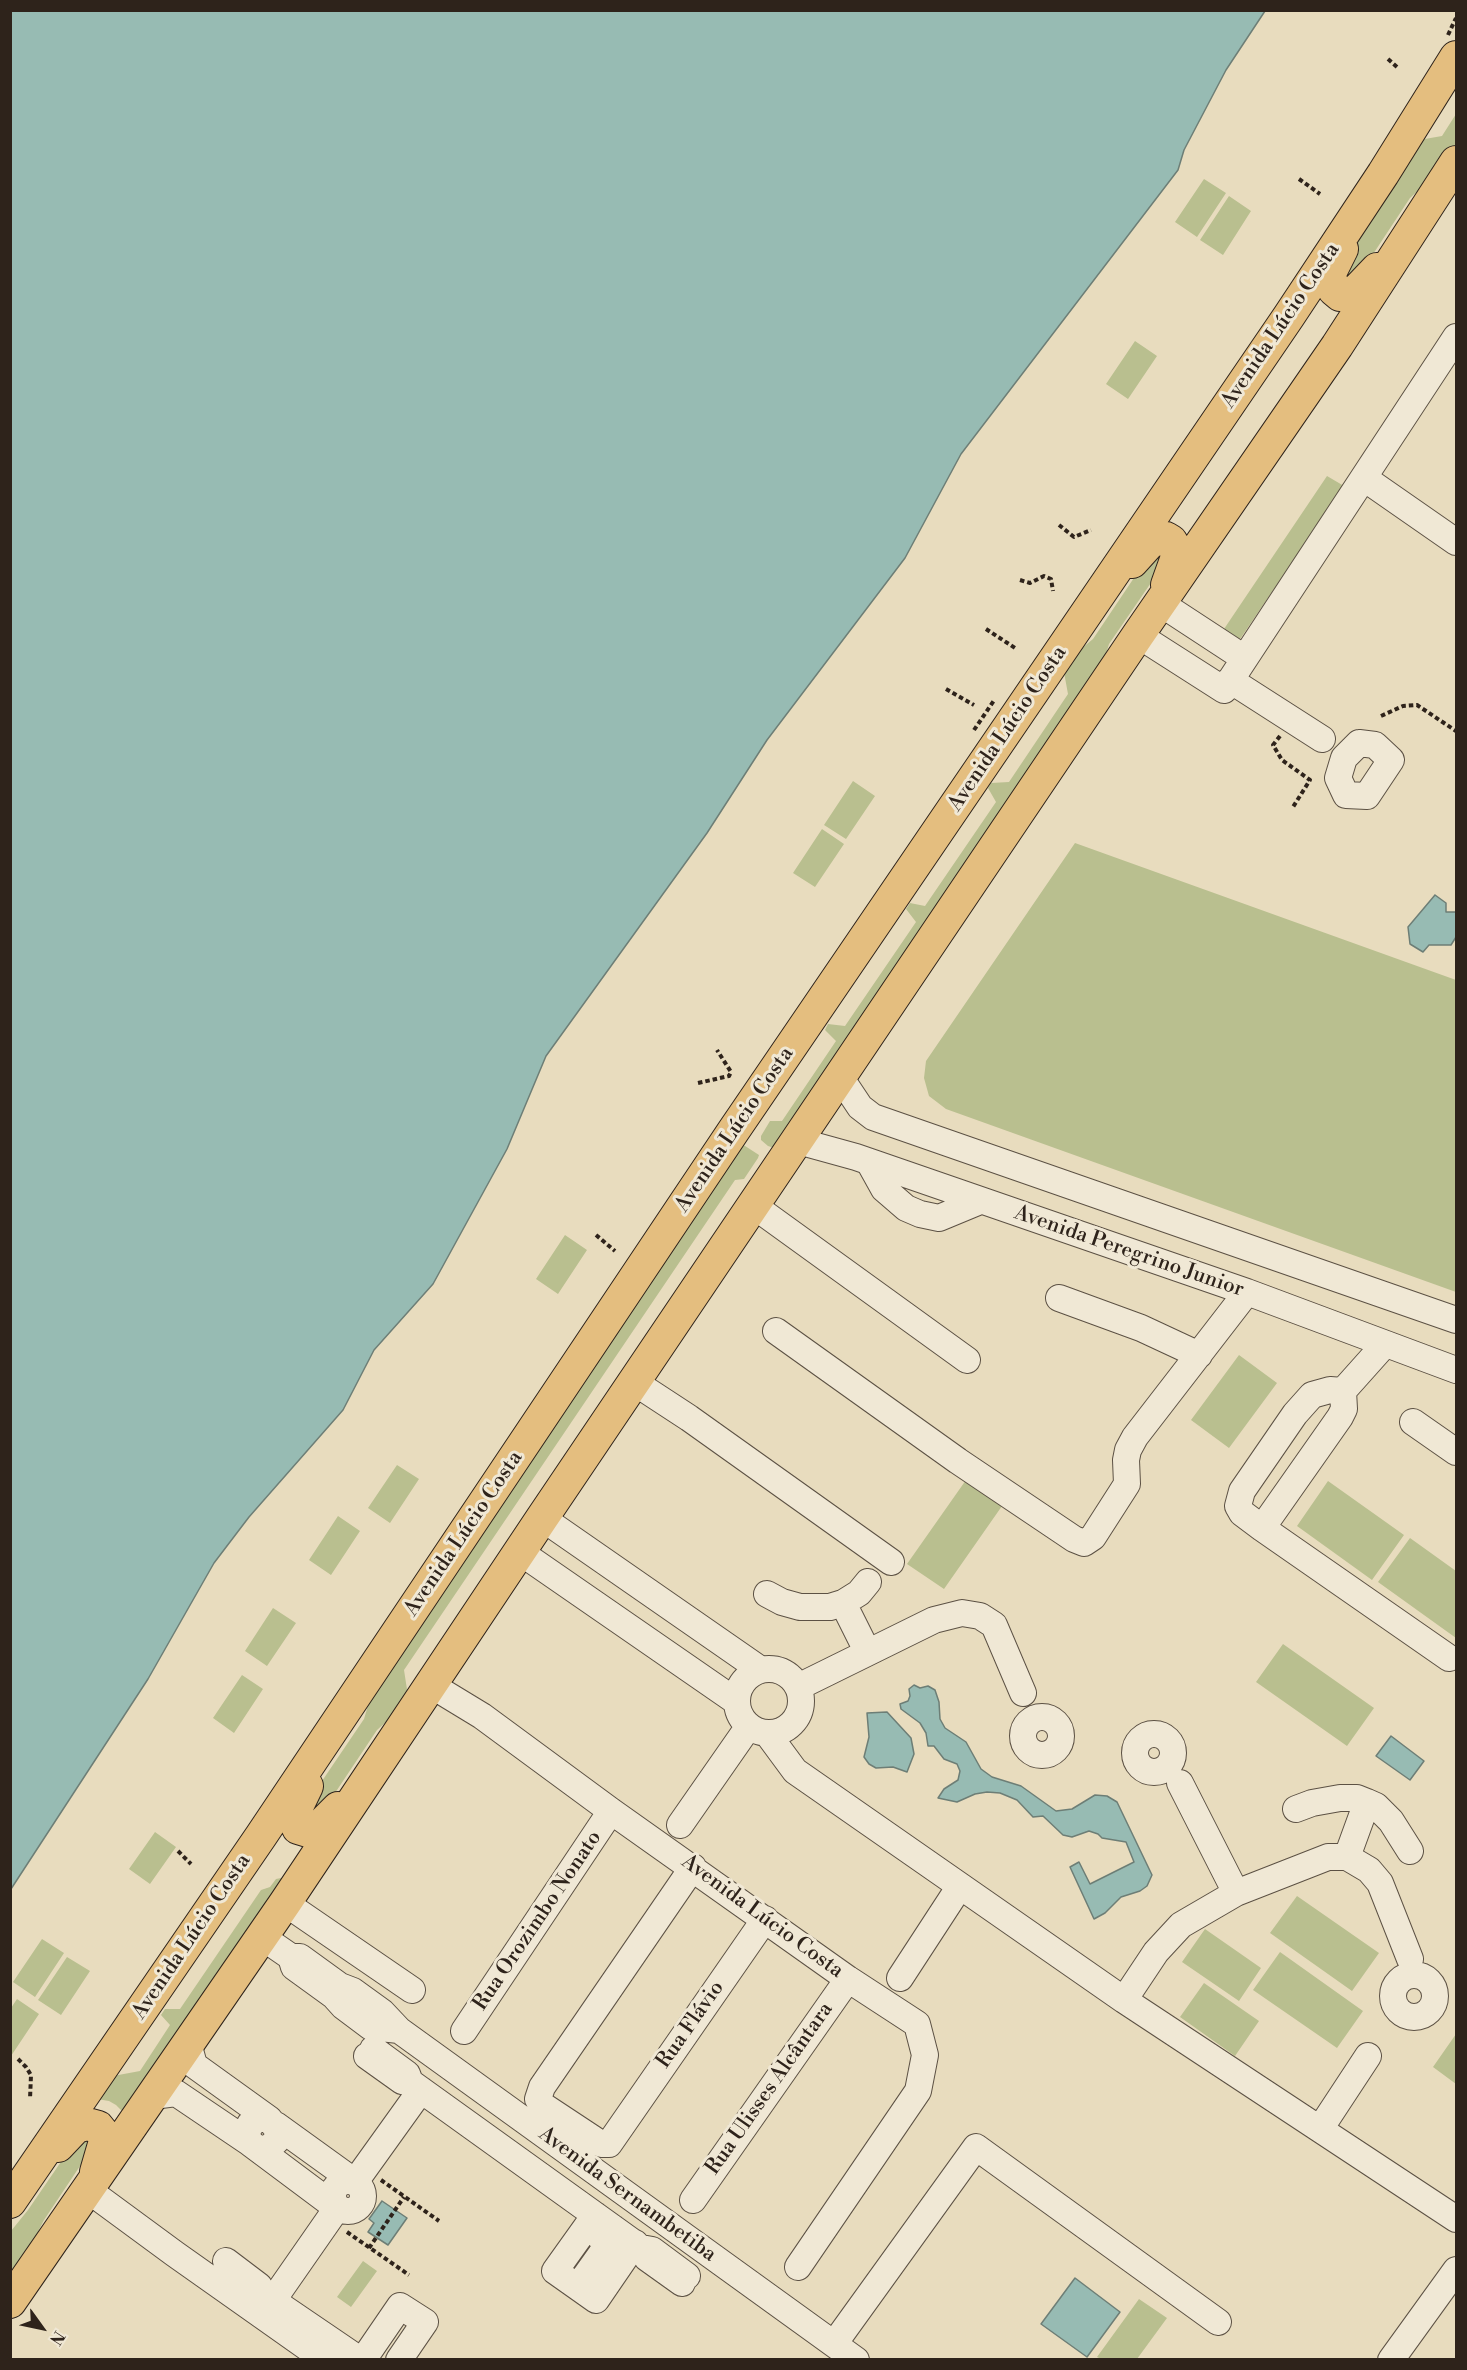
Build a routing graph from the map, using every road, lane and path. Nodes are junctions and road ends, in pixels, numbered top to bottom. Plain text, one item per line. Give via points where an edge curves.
1 (1456, 57) edge
2 (1388, 59) dead end
3 (1397, 67) dead end
4 (1383, 174) junction
5 (1299, 179) dead end
6 (1452, 181) edge
7 (1320, 194) dead end
8 (1413, 231) junction
9 (1456, 337) edge
10 (1364, 478) junction
11 (1059, 525) dead end
12 (1091, 530) dead end
13 (1456, 542) edge
14 (1020, 580) dead end
15 (1053, 591) dead end
16 (1160, 603) junction
17 (1086, 615) junction
18 (986, 629) dead end
19 (1138, 635) junction
20 (1015, 648) dead end
21 (1244, 658) junction
22 (1227, 685) junction
23 (946, 689) dead end
24 (974, 705) dead end
25 (1381, 716) dead end
26 (1285, 728) dead end
27 (1456, 730) edge
28 (1347, 760) dead end
29 (1293, 807) dead end
30 (717, 1050) dead end
31 (840, 1077) junction
32 (698, 1083) dead end
33 (798, 1141) junction
34 (754, 1206) junction
35 (596, 1235) dead end
36 (615, 1251) dead end
37 (1247, 1292) junction
38 (1059, 1298) dead end
39 (1456, 1320) edge
40 (776, 1331) dead end
41 (1385, 1344) junction
42 (1199, 1355) junction
43 (967, 1360) dead end
44 (1456, 1370) edge
45 (634, 1382) junction
46 (1342, 1391) junction
47 (1413, 1422) dead end
48 (1456, 1452) edge
49 (542, 1518) junction
50 (1262, 1528) junction
51 (520, 1552) junction
52 (891, 1562) dead end
53 (868, 1582) dead end
54 (767, 1594) dead end
55 (843, 1603) junction
56 (867, 1651) junction
57 (1449, 1658) dead end
58 (760, 1670) junction
59 (431, 1684) junction
60 (798, 1687) junction
61 (737, 1702) junction
62 (1035, 1722) dead end
63 (338, 1723) junction
64 (758, 1729) junction
65 (1172, 1770) dead end
66 (366, 1780) junction
67 (1367, 1802) junction
68 (1296, 1809) dead end
69 (611, 1811) junction
70 (680, 1825) dead end
71 (178, 1851) dead end
72 (1410, 1851) dead end
73 (1347, 1857) junction
74 (191, 1864) dead end
75 (693, 1867) junction
76 (960, 1886) junction
77 (1236, 1893) junction
78 (285, 1904) junction
79 (765, 1919) junction
80 (262, 1937) junction
81 (1417, 1969) junction
82 (848, 1978) junction
83 (900, 1978) dead end
84 (412, 1990) dead end
85 (1124, 2000) junction
86 (464, 2031) dead end
87 (188, 2043) junction
88 (370, 2053) dead end
89 (1368, 2056) dead end
90 (18, 2059) dead end
91 (226, 2088) junction
92 (421, 2089) junction
93 (153, 2096) junction
94 (30, 2099) dead end
95 (208, 2115) junction
96 (272, 2122) junction
97 (1320, 2129) junction
98 (254, 2146) junction
99 (91, 2186) junction
100 (18, 2191) edge
101 (404, 2197) junction
102 (693, 2200) dead end
103 (355, 2201) junction
104 (1450, 2215) edge
105 (439, 2221) dead end
106 (604, 2221) junction
107 (638, 2246) junction
108 (369, 2248) junction
109 (223, 2265) dead end
110 (798, 2267) dead end
111 (1456, 2270) edge
112 (580, 2274) dead end
113 (409, 2275) dead end
114 (685, 2279) dead end
115 (272, 2300) junction
116 (10, 2302) edge
117 (1218, 2322) dead end
118 (834, 2344) junction
119 (326, 2360) edge
120 (361, 2360) edge
121 (399, 2360) edge
122 (856, 2360) edge
123 (1391, 2360) edge

1 - 4 main road, Avenida Lúcio Costa
2 - 3 path
4 - 8 main road via 1330,271 1334,290 1340,295 1356,291
4 - 17 main road, Avenida Lúcio Costa
5 - 7 path
6 - 8 main road
8 - 16 main road
9 - 10 street
10 - 13 street
10 - 21 street
11 - 12 path via 1074,537
14 - 15 path via 1030,583 1044,576 1051,579
16 - 17 main road via 1177,557 1174,545 1166,538 1151,541
16 - 19 main road
16 - 21 street
17 - 63 main road, Avenida Lúcio Costa
18 - 20 path
19 - 22 street
19 - 31 main road
21 - 22 street
22 - 28 street via 1322,739
23 - 24 path
25 - 27 path via 1403,706 1417,705
26 - 29 path via 1273,745 1282,760 1310,780
30 - 32 path via 731,1072 729,1076
31 - 33 main road
31 - 39 street, Avenida Peregrino Junior via 856,1102 873,1117
33 - 34 main road
33 - 37 street, Avenida Peregrino Junior
34 - 43 street
34 - 45 main road
35 - 36 path
37 - 41 street, Avenida Peregrino Junior
37 - 42 street
38 - 42 street via 1141,1328
40 - 42 street via 968,1468 1084,1543 1093,1537 1127,1484 1126,1460 1135,1437
41 - 44 street, Avenida Peregrino Junior
41 - 46 street
45 - 49 main road
45 - 52 street
46 - 50 street via 1344,1409 1340,1417
46 - 50 street via 1312,1395 1242,1491 1238,1506
47 - 48 street
49 - 51 main road
49 - 58 street
50 - 57 street
51 - 59 main road
51 - 61 street
53 - 55 street
54 - 55 street via 800,1607
55 - 56 street
56 - 60 street
56 - 62 street via 934,1620 962,1613 980,1616 994,1625
58 - 60 street via 786,1674
58 - 61 street via 743,1682
59 - 66 main road
59 - 69 street, Avenida Lúcio Costa via 482,1716
60 - 64 street via 797,1715 784,1728
61 - 64 street via 743,1719
63 - 66 main road via 293,1815 294,1824 304,1831 317,1829
63 - 100 main road, Avenida Lúcio Costa
64 - 70 street
64 - 76 street via 795,1771
65 - 77 street
66 - 78 main road
67 - 68 street via 1340,1798
67 - 72 street via 1391,1821
67 - 73 street
69 - 75 street, Avenida Lúcio Costa
69 - 86 street, Rua Orozimbo Nonato
71 - 74 path
73 - 77 street via 1310,1862
73 - 81 street via 1370,1870 1380,1883
75 - 79 street, Avenida Lúcio Costa
75 - 79 street, Rua Flávio via 542,2087 538,2099 542,2105 601,2144 609,2144
76 - 83 street
76 - 85 street
77 - 85 street via 1181,1925 1156,1952
78 - 80 main road
78 - 84 street
79 - 82 street, Avenida Lúcio Costa
80 - 87 main road
80 - 118 street, Avenida Sernambetiba via 291,1957 294,1967 371,2027 399,2030
81 - 81 street via 1398,1982 1393,1995 1396,2007 1406,2016 1419,2017 1430,2010 1435,1996 1434,1989
82 - 102 street, Rua Ulisses Alcântara
82 - 110 street, Avenida Lúcio Costa via 917,2024 925,2055 918,2091
85 - 97 street
87 - 91 street via 194,2065
87 - 93 main road
88 - 92 street via 407,2074
89 - 97 street
90 - 94 path via 31,2075
91 - 95 street
91 - 96 street
92 - 103 street
92 - 106 street
93 - 95 street via 176,2093
93 - 99 main road
95 - 98 street
96 - 98 street via 277,2140 269,2148
96 - 103 street
97 - 104 street
98 - 103 street
99 - 100 main road via 105,2141 98,2127 87,2124 76,2127
99 - 116 main road
99 - 119 street via 175,2254
101 - 103 path
101 - 105 path
101 - 108 path
103 - 108 path
103 - 115 street
106 - 107 street
106 - 107 street via 555,2271 596,2300
106 - 112 street via 609,2243
107 - 114 street via 652,2250
108 - 113 path
109 - 115 street via 259,2286
111 - 123 street
115 - 120 street
117 - 118 street via 976,2147
118 - 122 street, Avenida Sernambetiba
120 - 121 street via 400,2306 425,2322

